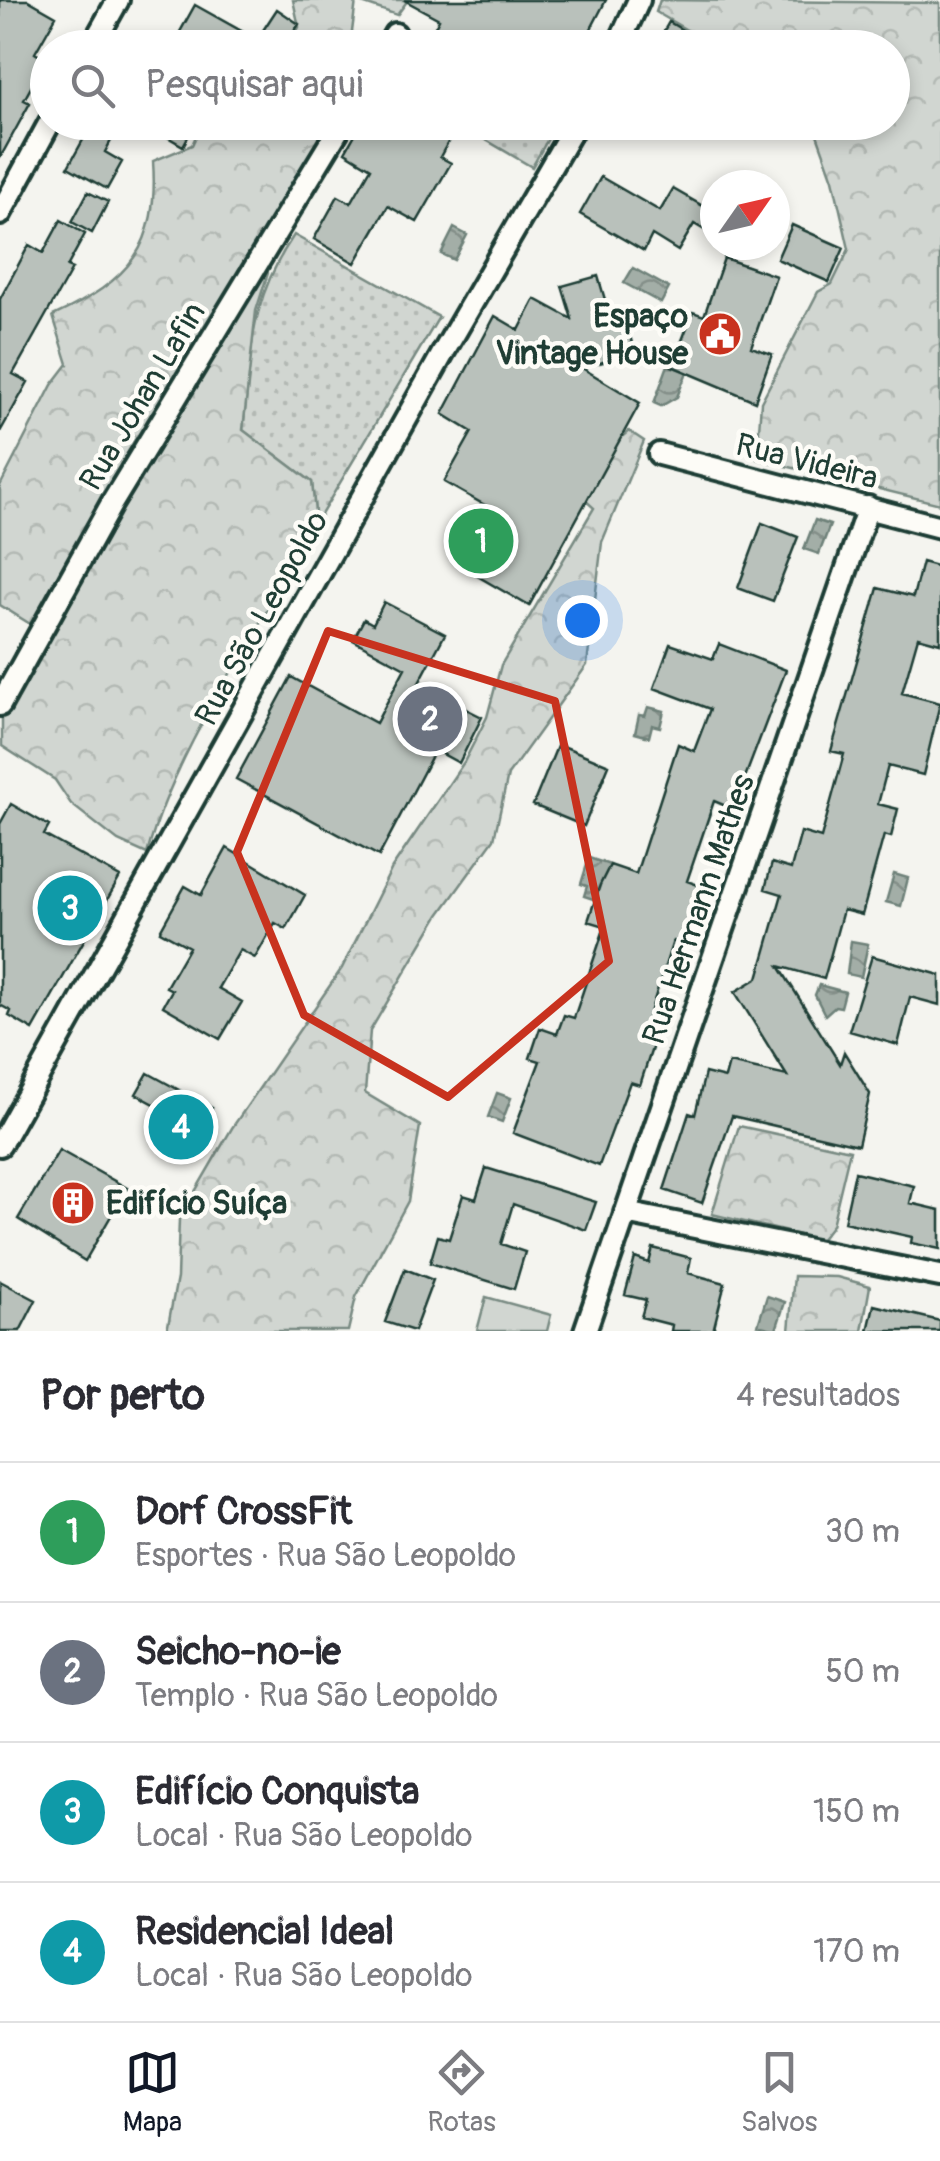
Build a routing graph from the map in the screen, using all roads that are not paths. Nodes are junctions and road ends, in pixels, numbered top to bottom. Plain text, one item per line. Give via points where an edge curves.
1 (639, 0) edge
2 (110, 2) edge
3 (98, 30) edge
4 (625, 30) edge
5 (40, 140) edge
6 (332, 140) edge
7 (567, 140) edge
8 (0, 214) edge
9 (659, 454) dead end
10 (868, 507) junction
11 (940, 527) edge
12 (0, 705) edge
13 (0, 1144) edge
14 (624, 1213) junction
15 (940, 1276) edge
16 (585, 1331) edge

1 - 4 street
2 - 3 street
5 - 8 street
6 - 12 street, Rua Johan Lafin via 112,503
7 - 13 street, Rua São Leopoldo
9 - 10 street, Rua Videira
10 - 11 street, Rua Videira
10 - 14 street, Rua Hermann Mathes
14 - 15 street
14 - 16 street, Rua Hermann Mathes

